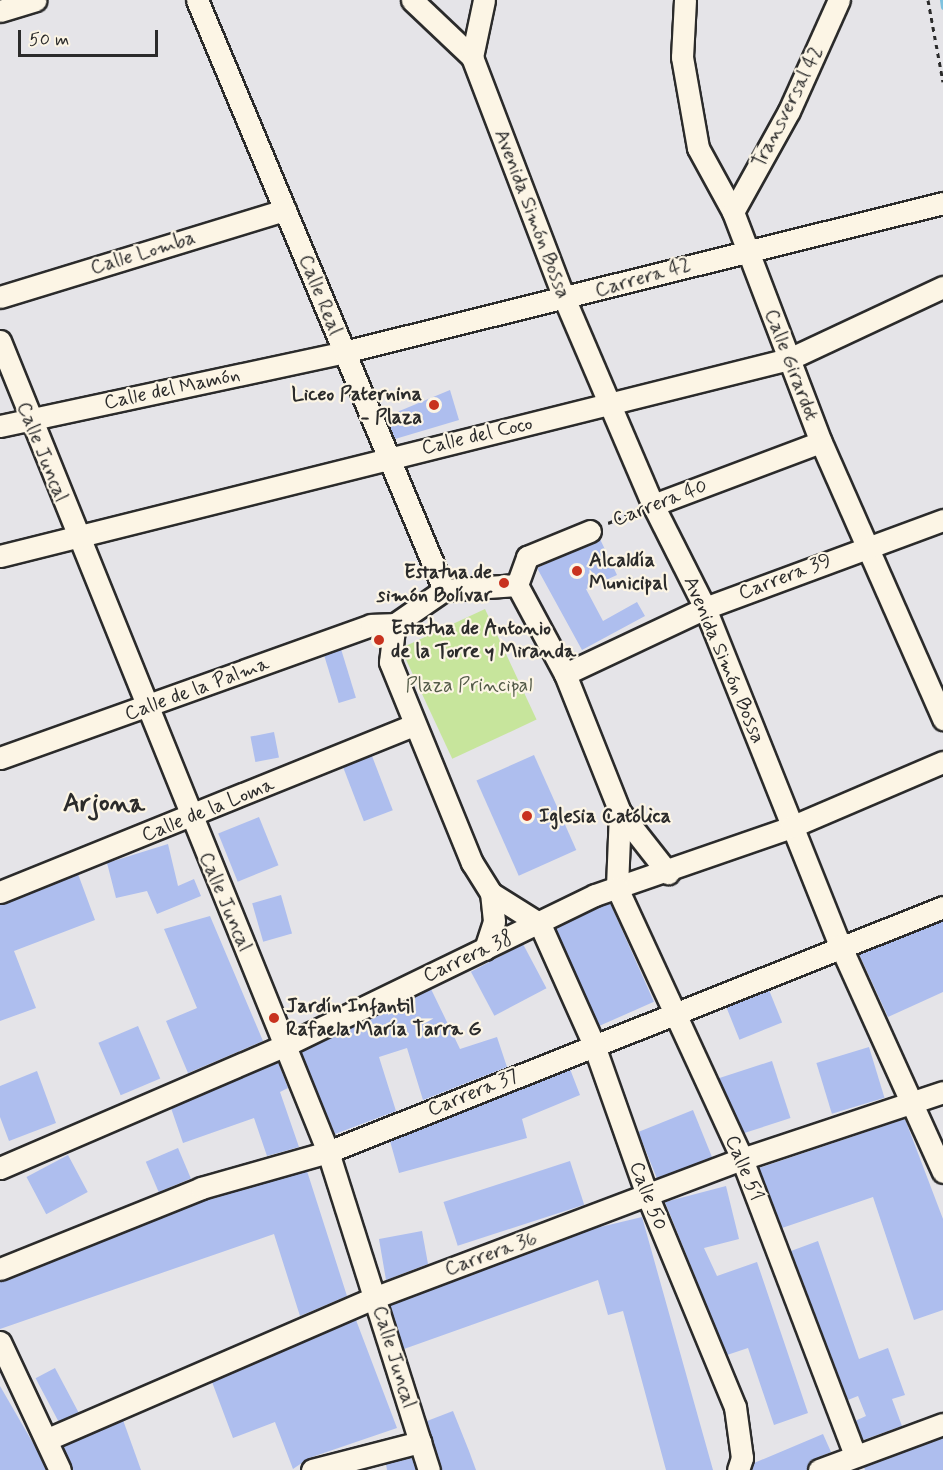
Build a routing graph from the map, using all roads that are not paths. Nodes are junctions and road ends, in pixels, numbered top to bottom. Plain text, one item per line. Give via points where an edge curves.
1 (35, 0) edge
2 (197, 0) edge
3 (411, 0) edge
4 (484, 0) edge
5 (685, 0) edge
6 (839, 0) edge
7 (0, 11) edge
8 (472, 57) junction
9 (943, 203) edge
10 (285, 210) junction
11 (733, 212) junction
12 (746, 249) junction
13 (943, 287) edge
14 (0, 297) edge
15 (565, 300) junction
16 (0, 341) edge
17 (344, 352) junction
18 (789, 359) junction
19 (611, 406) junction
20 (28, 419) junction
21 (0, 426) edge
22 (821, 442) junction
23 (385, 457) junction
24 (653, 505) junction
25 (943, 520) edge
26 (590, 531) road end
27 (77, 537) junction
28 (868, 544) junction
29 (0, 556) edge
30 (517, 585) junction
31 (444, 590) junction
32 (705, 608) junction
33 (395, 624) junction
34 (566, 674) junction
35 (147, 708) junction
36 (943, 719) edge
37 (414, 725) junction
38 (0, 758) edge
39 (943, 762) edge
40 (620, 812) junction
41 (190, 818) junction
42 (791, 827) junction
43 (668, 873) junction
44 (617, 888) junction
45 (0, 892) edge
46 (491, 893) junction
47 (943, 907) edge
48 (540, 924) junction
49 (840, 945) junction
50 (485, 949) junction
51 (673, 1014) junction
52 (286, 1045) junction
53 (594, 1045) junction
54 (943, 1092) edge
55 (916, 1103) junction
56 (328, 1152) junction
57 (742, 1159) junction
58 (0, 1168) edge
59 (943, 1172) edge
60 (647, 1196) junction
61 (0, 1269) edge
62 (376, 1297) junction
63 (0, 1342) edge
64 (943, 1424) edge
65 (48, 1439) junction
66 (420, 1442) junction
67 (855, 1455) junction
68 (60, 1470) edge
69 (312, 1470) edge
70 (429, 1470) edge
71 (738, 1470) edge
72 (819, 1470) edge

1 - 7 street
2 - 10 street, Calle Real
3 - 8 street, Avenida Simón Bossa
4 - 8 street
5 - 11 street, Calle Girardot via 682,57 698,148
6 - 11 street, Transversal 42 via 789,111
8 - 15 street, Avenida Simón Bossa
9 - 12 street, Carrera 42
10 - 14 street, Calle Lomba
10 - 17 street, Calle Real
11 - 12 street, Calle Girardot
12 - 15 street, Carrera 42
12 - 18 street, Calle Girardot
13 - 18 street, Calle del Coco
15 - 17 street, Carrera 42
15 - 19 street, Avenida Simón Bossa
16 - 20 street, Calle Juncal
17 - 20 street, Calle del Mamón
17 - 23 street, Calle Real
18 - 19 street, Calle del Coco
18 - 22 street, Calle Girardot
19 - 23 street, Calle del Coco
19 - 24 street, Avenida Simón Bossa
20 - 21 street, Calle del Mamón
20 - 27 street, Calle Juncal
22 - 24 street, Carrera 40
22 - 28 street, Calle Girardot
23 - 27 street, Calle del Coco
23 - 31 street, Calle Real
24 - 32 street, Avenida Simón Bossa
25 - 28 street, Carrera 39
26 - 30 street, Carrera 40 via 527,557
27 - 29 street, Calle del Coco
27 - 35 street, Calle Juncal
28 - 32 street, Carrera 39
28 - 36 street, Calle Girardot
30 - 31 street
30 - 34 street
31 - 33 street
32 - 34 street, Carrera 39
32 - 42 street, Avenida Simón Bossa
33 - 35 street, Calle de la Palma via 371,625
33 - 37 street via 390,662
34 - 40 street
35 - 38 street, Calle de la Palma
35 - 41 street, Calle Juncal
37 - 41 street, Calle de la Loma
37 - 46 street via 468,854
39 - 42 street, Carrera 38
40 - 43 street
40 - 44 street
41 - 45 street, Calle de la Loma
41 - 52 street, Calle Juncal
42 - 43 street, Carrera 38
42 - 49 street, Avenida Simón Bossa
43 - 44 street, Carrera 38
44 - 48 street, Carrera 38
44 - 51 street, Calle 51
46 - 48 street
46 - 50 street via 494,921
47 - 49 street, Carrera 37
48 - 50 street, Carrera 38
48 - 53 street, Calle 50
49 - 51 street, Carrera 37
49 - 55 street, Avenida Simón Bossa
50 - 52 street, Carrera 38
51 - 53 street, Carrera 37
51 - 57 street, Calle 51
52 - 56 street, Calle Juncal
52 - 58 street, Carrera 38
53 - 56 street, Carrera 37
53 - 60 street, Calle 50
54 - 55 street, Carrera 36
55 - 57 street, Carrera 36
55 - 59 street, Avenida Simón Bossa
56 - 61 street, Carrera 37 via 201,1188
56 - 62 street, Calle Juncal
57 - 60 street, Carrera 36
57 - 67 street, Calle 51
60 - 62 street, Carrera 36
60 - 71 street, Calle 50 via 735,1407 742,1458
62 - 65 street, Carrera 36
62 - 66 street, Calle Juncal
63 - 65 street
64 - 67 street
65 - 68 street
66 - 69 street
66 - 70 street, Calle Juncal
67 - 72 street

